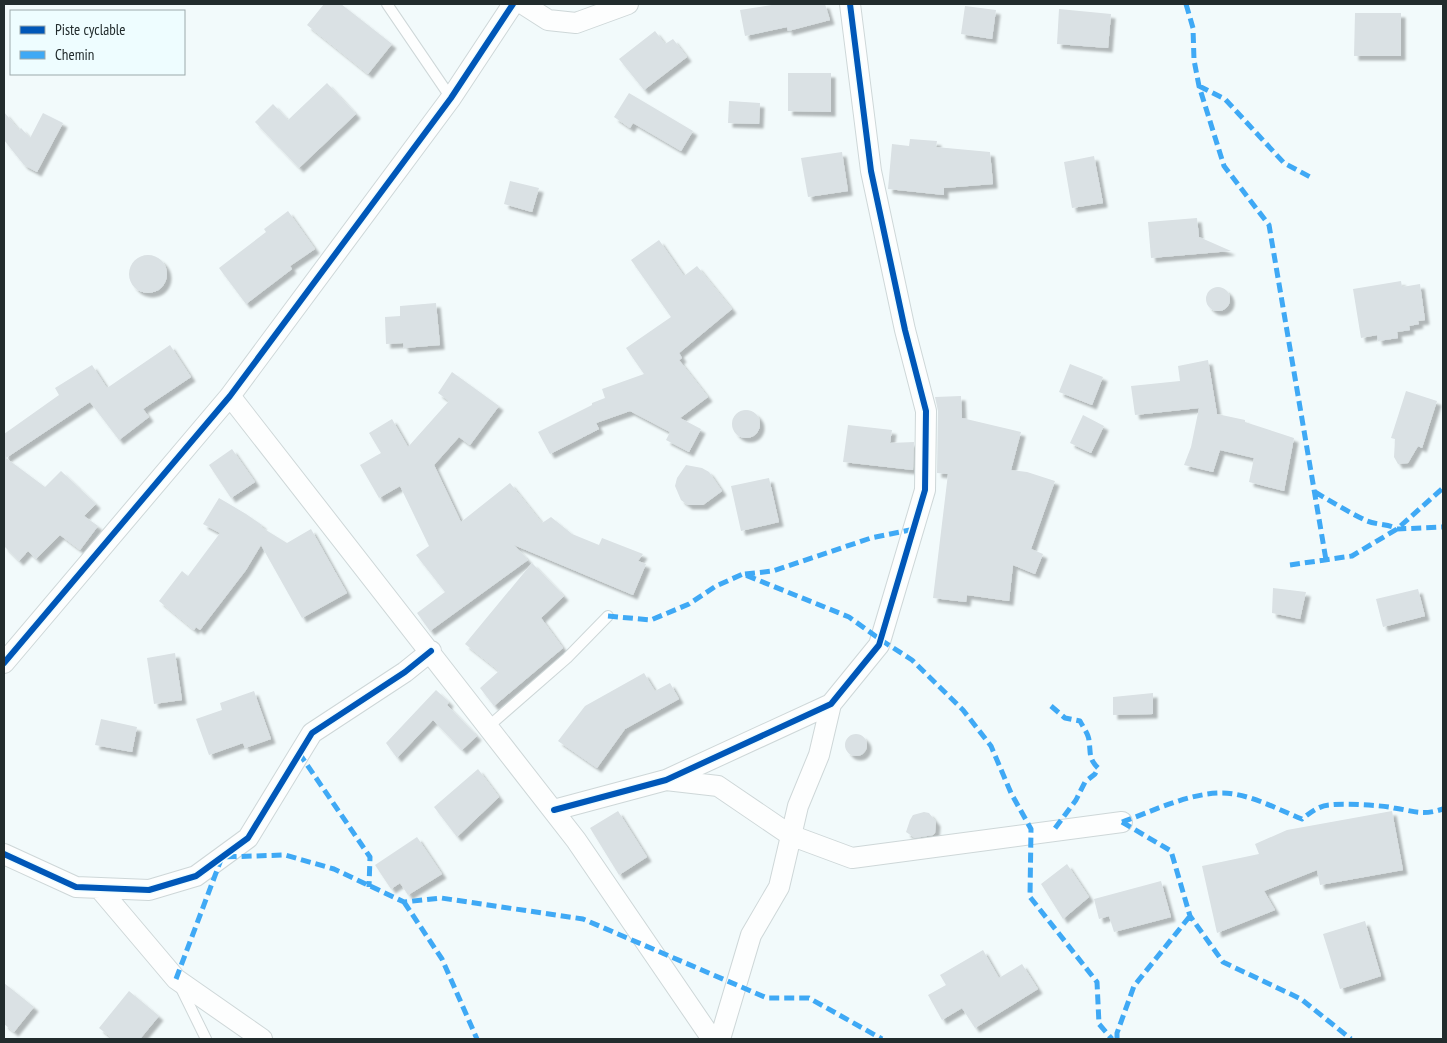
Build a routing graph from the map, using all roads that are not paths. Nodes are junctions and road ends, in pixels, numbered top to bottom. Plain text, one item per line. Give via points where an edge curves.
1 (388, 4) edge
2 (513, 4) edge
3 (523, 4) edge
4 (628, 4) edge
5 (850, 4) edge
6 (450, 98) junction
7 (230, 396) junction
8 (608, 616) dead end
9 (431, 651) junction
10 (4, 664) edge
11 (831, 704) junction
12 (489, 726) junction
13 (666, 780) junction
14 (554, 810) junction
15 (1122, 822) dead end
16 (790, 834) junction
17 (4, 854) edge
18 (100, 888) junction
19 (176, 979) junction
20 (206, 1039) edge
21 (262, 1039) edge
22 (712, 1039) edge
23 (720, 1039) edge

1 - 6 lane
2 - 6 street
3 - 4 street via 548,20 576,23
5 - 11 street via 871,172 926,411 925,490 879,645
6 - 7 street
7 - 9 street
7 - 10 street
8 - 12 lane via 567,658
9 - 12 street
9 - 18 street via 312,733 248,838 196,876 149,890
11 - 13 street
11 - 16 street via 818,754
12 - 14 street
13 - 14 street
13 - 16 street via 718,786
14 - 22 street
15 - 16 street via 852,858
16 - 23 street via 779,887 751,935
17 - 18 street via 76,887
18 - 19 street
19 - 20 lane
19 - 21 street

